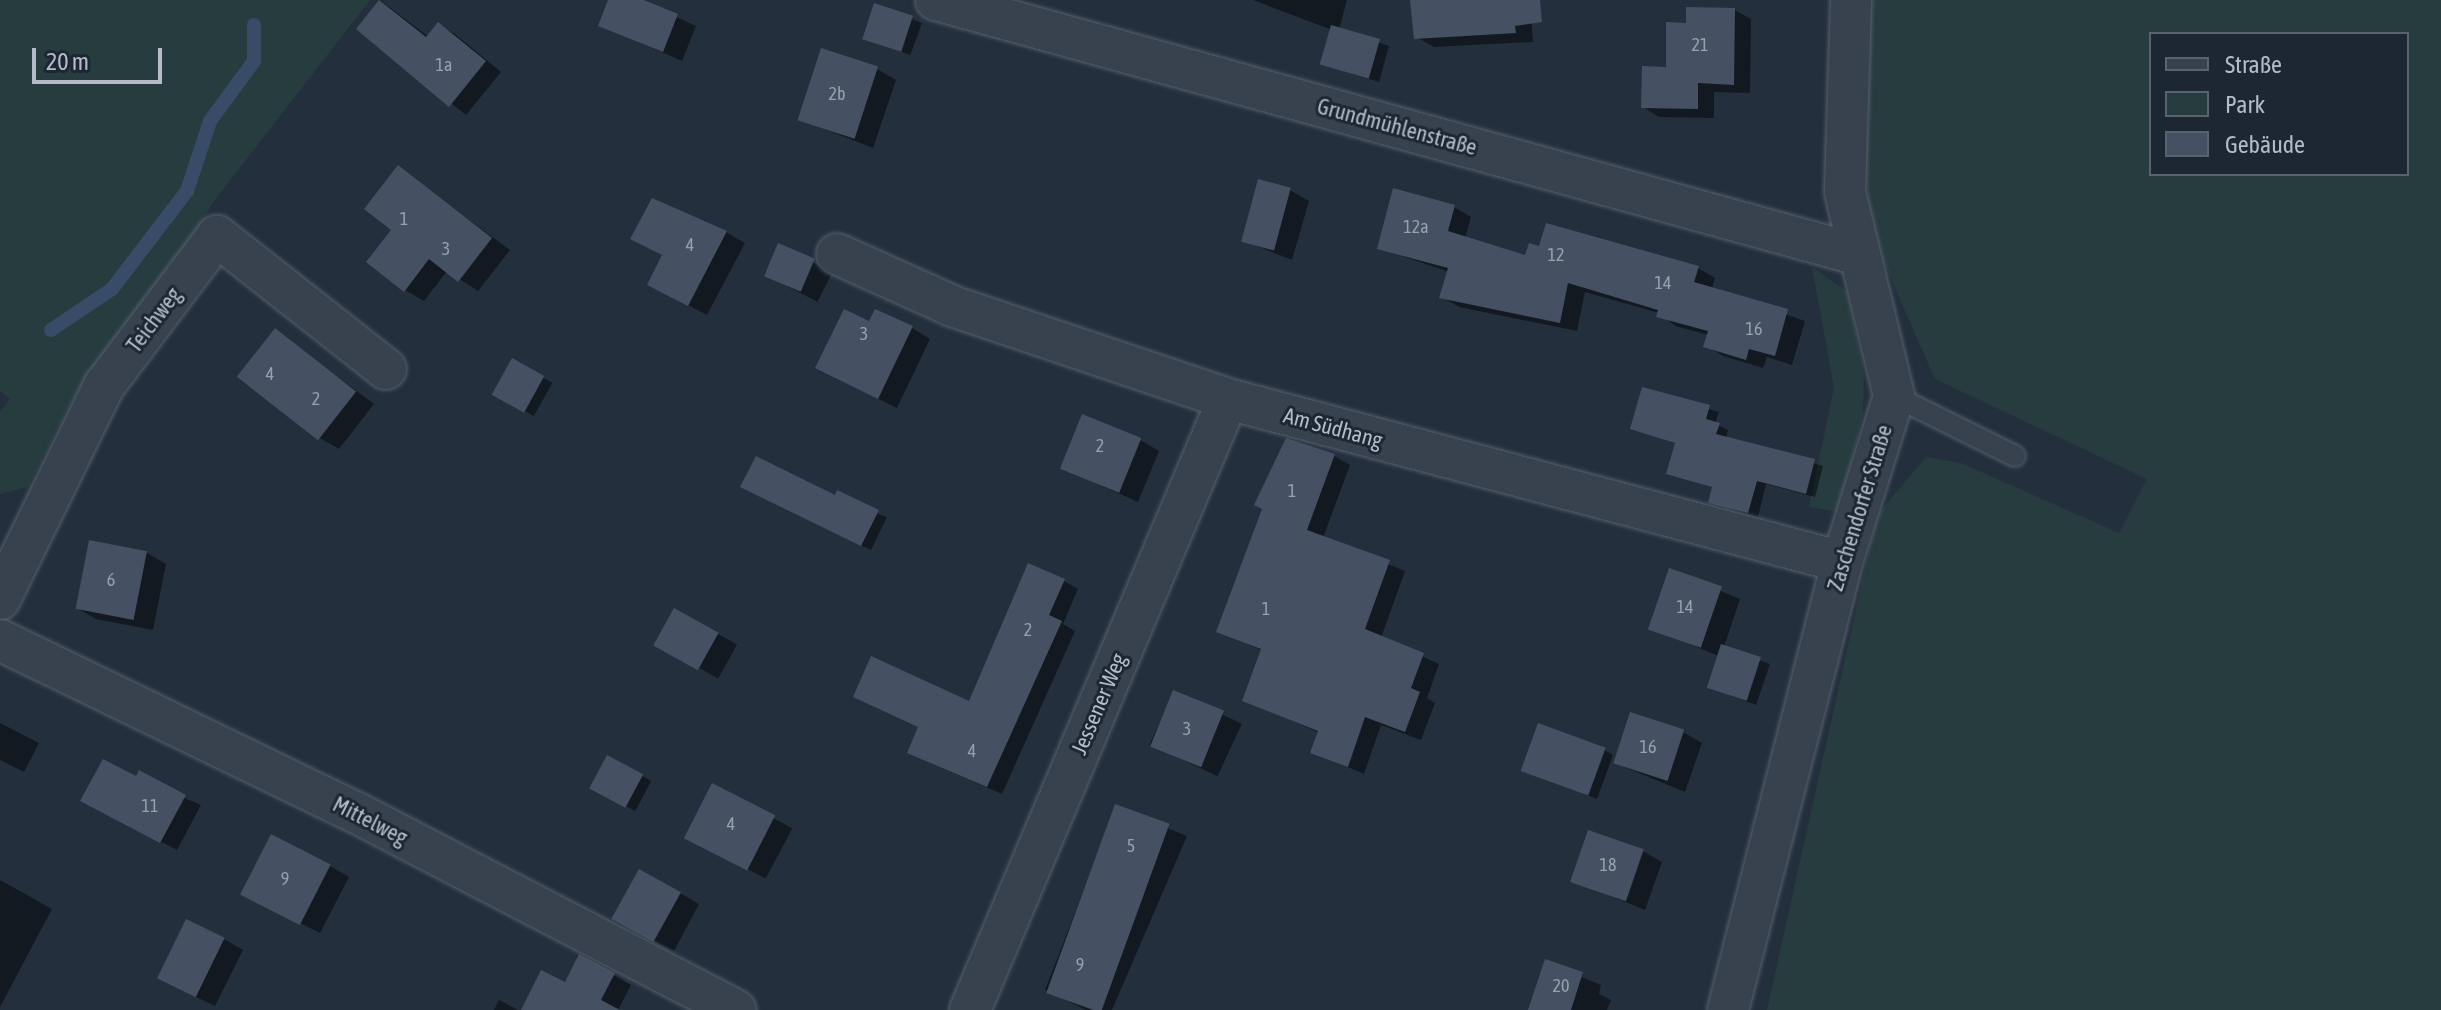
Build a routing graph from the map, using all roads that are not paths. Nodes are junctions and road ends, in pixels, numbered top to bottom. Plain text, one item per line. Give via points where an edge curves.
1 (936, 0) edge
2 (1851, 0) edge
3 (837, 254) dead end
4 (1859, 255) junction
5 (386, 369) dead end
6 (1894, 396) junction
7 (1228, 399) junction
8 (2015, 456) dead end
9 (1842, 562) junction
10 (0, 599) edge
11 (0, 640) edge
12 (736, 1010) edge
13 (970, 1010) edge
14 (1728, 1010) edge

1 - 4 street, Grundmühlenstraße
2 - 4 street, Zaschendorfer Straße via 1845,192
3 - 7 street, Am Südhang via 952,306
4 - 6 street, Zaschendorfer Straße
5 - 10 street, Teichweg via 217,236 104,386
6 - 8 lane
6 - 9 street, Zaschendorfer Straße
7 - 9 street, Am Südhang
7 - 13 street, Jessener Weg
9 - 14 street, Zaschendorfer Straße
11 - 12 street, Mittelweg via 355,812

